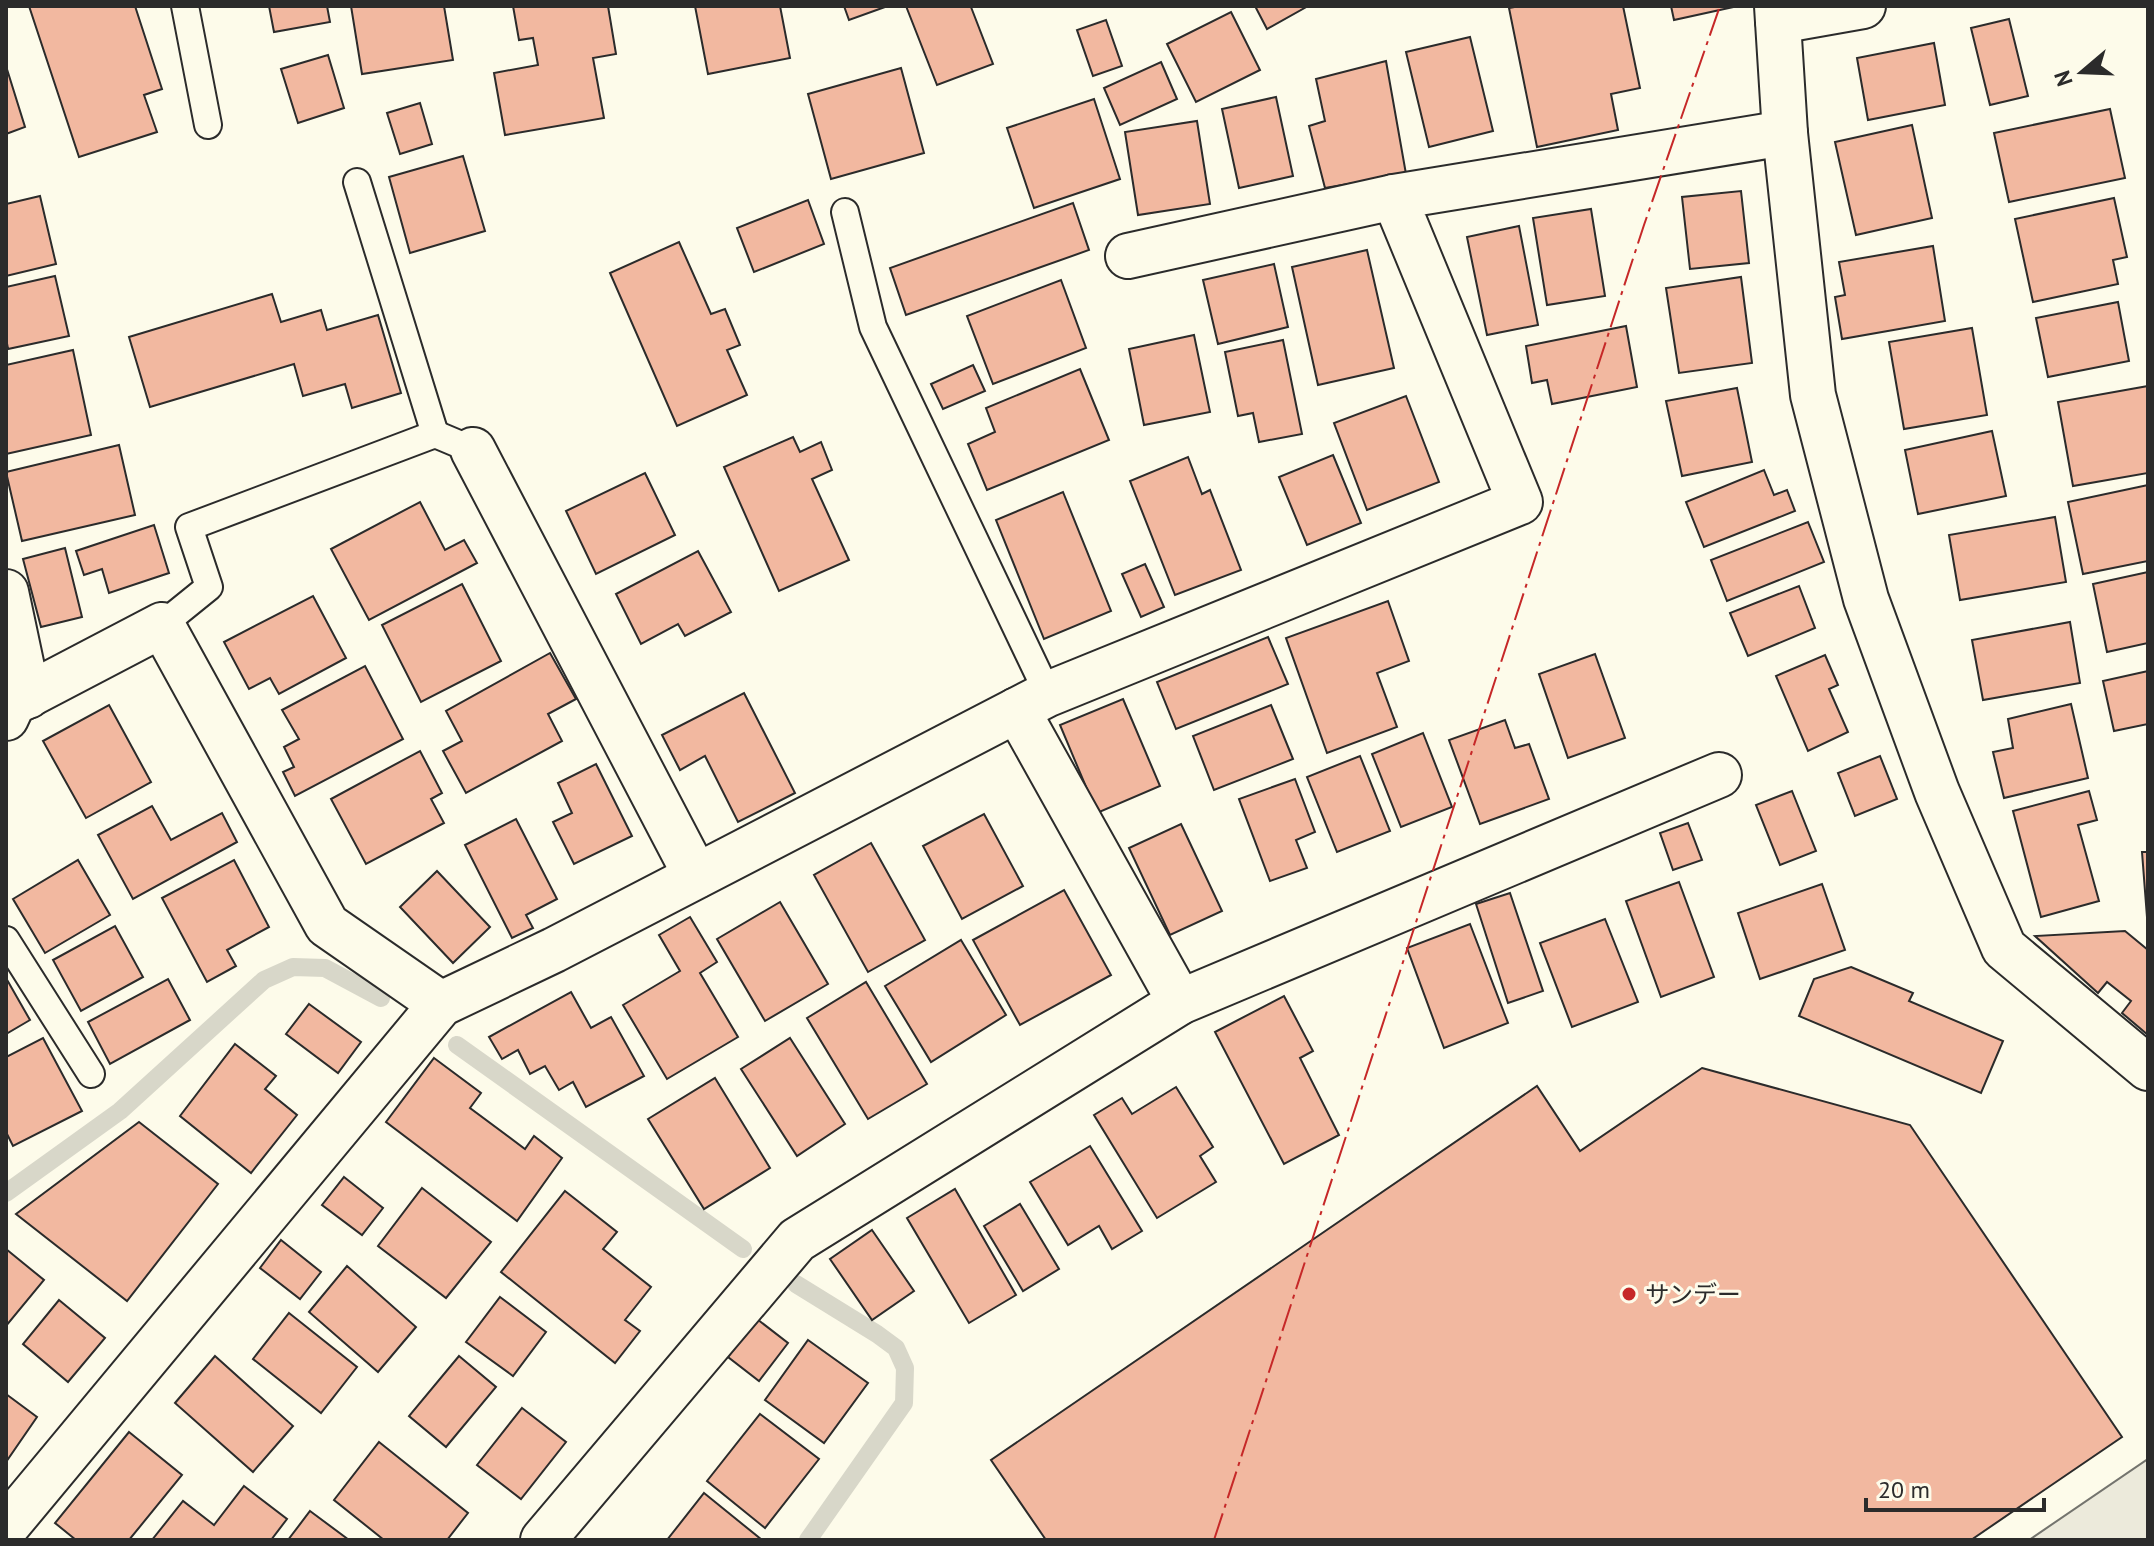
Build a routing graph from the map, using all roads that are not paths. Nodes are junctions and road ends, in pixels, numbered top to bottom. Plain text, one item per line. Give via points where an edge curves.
1 (185, 6) edge
2 (1863, 6) edge
3 (1777, 13) edge
4 (208, 125) dead end
5 (1785, 133) junction
6 (357, 182) dead end
7 (1394, 197) junction
8 (845, 212) dead end
9 (1128, 256) dead end
10 (454, 442) junction
11 (6, 592) edge
12 (162, 625) junction
13 (1032, 702) junction
14 (17, 707) edge
15 (1719, 775) dead end
16 (696, 876) junction
17 (6, 940) edge
18 (1180, 1002) junction
19 (441, 1004) junction
20 (2148, 1068) edge
21 (91, 1074) dead end
22 (13, 1528) edge
23 (543, 1540) edge

1 - 4 lane
2 - 3 street
3 - 5 street
5 - 7 street
5 - 20 street via 1813,395 1866,599 1937,792 2004,948
6 - 10 lane
7 - 9 street
7 - 13 street via 1520,502
8 - 13 lane via 873,327
10 - 12 lane via 189,527 209,587
10 - 16 street
11 - 14 street
12 - 14 street
12 - 19 street via 327,925
13 - 16 street
13 - 18 street
15 - 18 street
16 - 19 street
17 - 21 lane
18 - 23 street via 797,1240
19 - 22 street

